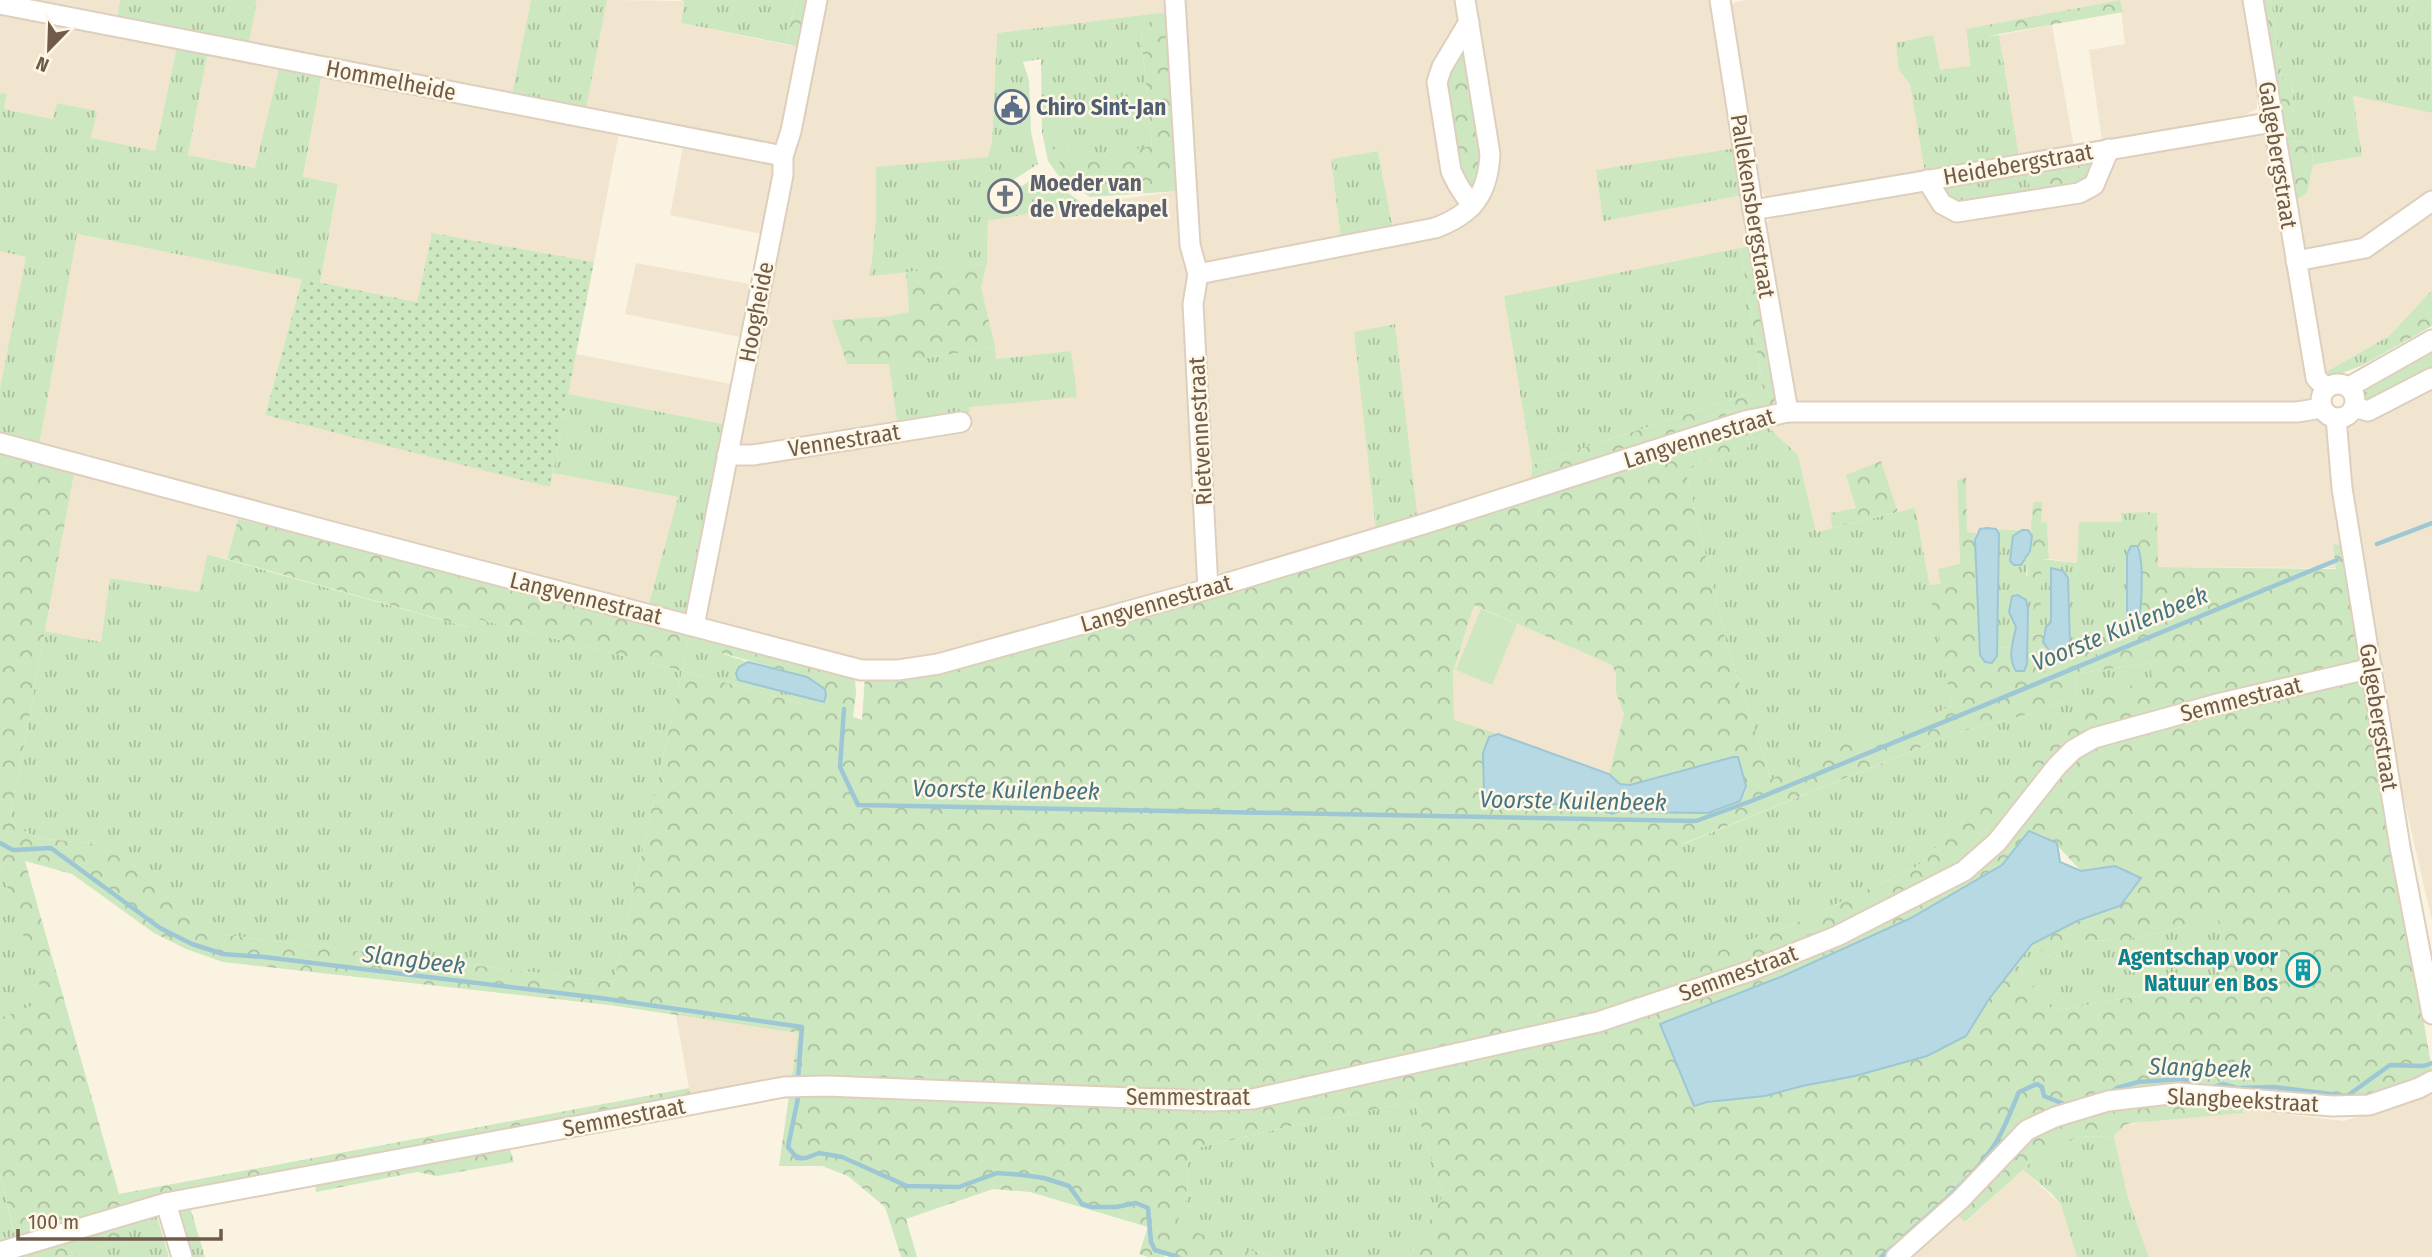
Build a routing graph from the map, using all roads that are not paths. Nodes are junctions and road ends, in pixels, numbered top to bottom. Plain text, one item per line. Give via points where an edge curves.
1 (817, 0) edge
2 (1175, 0) edge
3 (1465, 0) edge
4 (1720, 0) edge
5 (2253, 0) edge
6 (0, 4) edge
7 (1469, 22) junction
8 (2273, 122) junction
9 (2109, 149) junction
10 (782, 156) junction
11 (1927, 180) junction
12 (2432, 201) edge
13 (1472, 206) junction
14 (1753, 209) junction
15 (2296, 261) junction
16 (1198, 274) junction
17 (2432, 340) edge
18 (2432, 378) edge
19 (2349, 387) junction
20 (2326, 388) junction
21 (2354, 407) junction
22 (1788, 412) junction
23 (2329, 413) junction
24 (961, 422) dead end
25 (0, 443) edge
26 (727, 455) junction
27 (1208, 589) junction
28 (694, 626) junction
29 (2372, 668) junction
30 (2432, 1014) edge
31 (2432, 1081) edge
32 (166, 1203) junction
33 (0, 1252) edge
34 (182, 1257) edge
35 (1896, 1257) edge

1 - 10 street, Hoogheide
2 - 16 street, Rietvennestraat via 1190,244
3 - 7 street
4 - 14 street, Pallekensbergstraat
5 - 8 street, Galgebergstraat
6 - 10 street, Hommelheide
7 - 13 street via 1490,154 1483,191
7 - 13 street via 1437,82 1451,171
8 - 9 street, Heidebergstraat
8 - 15 street, Galgebergstraat
9 - 11 street, Heidebergstraat
9 - 11 street, Heidebergstraat via 2094,185 2079,193 1957,212 1942,204
10 - 26 street, Hoogheide via 783,175
11 - 14 street, Heidebergstraat
12 - 15 street via 2365,248
13 - 16 street via 1456,220 1435,228
14 - 22 street, Pallekensbergstraat
15 - 20 street, Galgebergstraat via 2316,378
16 - 27 street, Rietvennestraat via 1192,304
17 - 19 street
18 - 21 street via 2368,411
19 - 20 street via 2337,383
19 - 21 street via 2355,396
20 - 23 street via 2322,394
21 - 23 street via 2344,417
22 - 23 street, Langvennestraat
22 - 27 street, Langvennestraat via 1745,421
23 - 29 street, Galgebergstraat
24 - 26 street, Vennestraat via 753,455
25 - 28 street, Langvennestraat
26 - 28 street, Hoogheide
27 - 28 street, Langvennestraat via 938,664 898,670 861,670
29 - 30 street, Galgebergstraat
29 - 32 street, Semmestraat via 2094,738 2057,766 1997,842 1965,871 1825,942 1598,1022 1253,1099 784,1087
31 - 35 street, Slangbeekstraat via 2369,1105 2178,1093 2108,1101 2055,1117 2027,1130
32 - 33 street, Semmestraat
32 - 34 street

